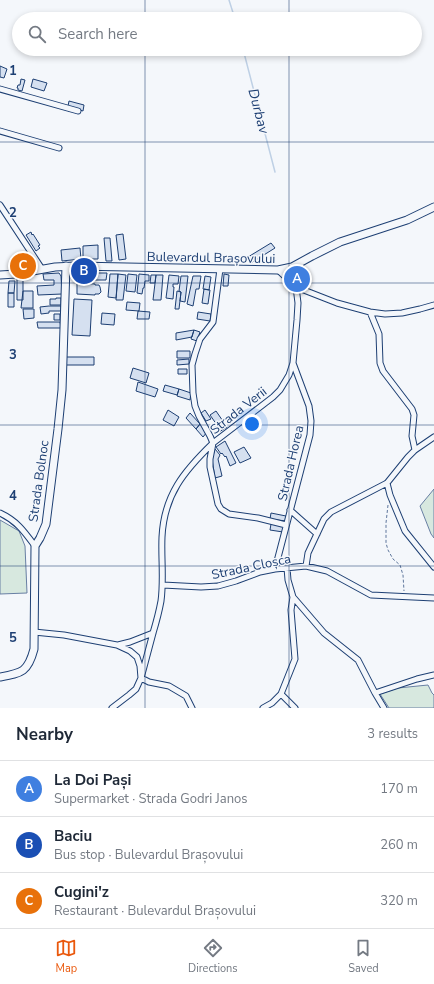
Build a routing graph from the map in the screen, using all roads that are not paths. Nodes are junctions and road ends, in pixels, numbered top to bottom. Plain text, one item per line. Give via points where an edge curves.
1 (0, 89) edge
2 (78, 111) dead end
3 (0, 131) edge
4 (60, 148) dead end
5 (0, 205) edge
6 (434, 207) edge
7 (66, 266) junction
8 (42, 269) junction
9 (220, 269) junction
10 (278, 270) junction
11 (0, 275) edge
12 (296, 287) junction
13 (434, 304) edge
14 (370, 312) junction
15 (293, 363) junction
16 (434, 437) edge
17 (213, 443) junction
18 (415, 450) junction
19 (387, 483) junction
20 (290, 510) junction
21 (0, 513) edge
22 (286, 525) junction
23 (318, 534) junction
24 (35, 546) junction
25 (306, 566) junction
26 (434, 567) edge
27 (287, 568) junction
28 (275, 569) junction
29 (163, 585) junction
30 (293, 597) junction
31 (434, 598) edge
32 (34, 632) junction
33 (153, 632) junction
34 (117, 645) junction
35 (434, 675) edge
36 (0, 677) edge
37 (141, 678) junction
38 (375, 693) junction
39 (281, 694) junction
40 (112, 708) edge
41 (192, 708) edge
42 (263, 708) edge
43 (295, 708) edge
44 (384, 708) edge

1 - 2 street
3 - 4 street
5 - 8 street
6 - 10 main road, Bulevardul Brașovului via 407,220 340,242 292,267
7 - 8 main road, Bulevardul Brașovului
7 - 9 main road, Bulevardul Brașovului
7 - 24 main road, Strada Bolnoc via 58,429 46,524
8 - 11 main road, Bulevardul Brașovului
9 - 10 main road, Bulevardul Brașovului
9 - 17 street via 213,322 200,340 192,365 195,406
10 - 12 street
12 - 14 street via 337,303
12 - 15 street, Strada Verii via 298,303
13 - 14 street via 402,313
14 - 18 street via 379,334 380,363 414,415 412,436
15 - 17 street, Strada Verii via 285,383 273,397
15 - 20 street, Strada Horea via 309,406 311,421 310,435
16 - 18 street
17 - 22 street, Strada Verii via 210,467 221,509 229,514
17 - 29 street via 187,471 169,501 162,536
18 - 19 street
19 - 23 street via 331,512
19 - 26 street via 405,531
20 - 22 street, Strada Horea
20 - 23 street
21 - 24 street via 22,528
22 - 28 street, Strada Horea
23 - 25 street via 308,553
24 - 32 main road, Strada Bolnoc
25 - 27 street, Strada Cloșca
25 - 31 street, Strada Cloșca via 328,571 372,595
27 - 28 street, Strada Cloșca
27 - 30 street
28 - 29 street, Strada Cloșca via 218,586
29 - 33 street
30 - 38 street via 324,632 358,660
30 - 39 street via 291,610 296,659
32 - 34 street
32 - 36 main road, Strada Bolnoc via 34,649 28,666 23,671
33 - 34 street
33 - 37 street
34 - 37 street via 137,657
35 - 38 street
37 - 40 street via 136,689
37 - 41 street via 169,686 186,696
38 - 44 street
39 - 42 street
39 - 43 street

